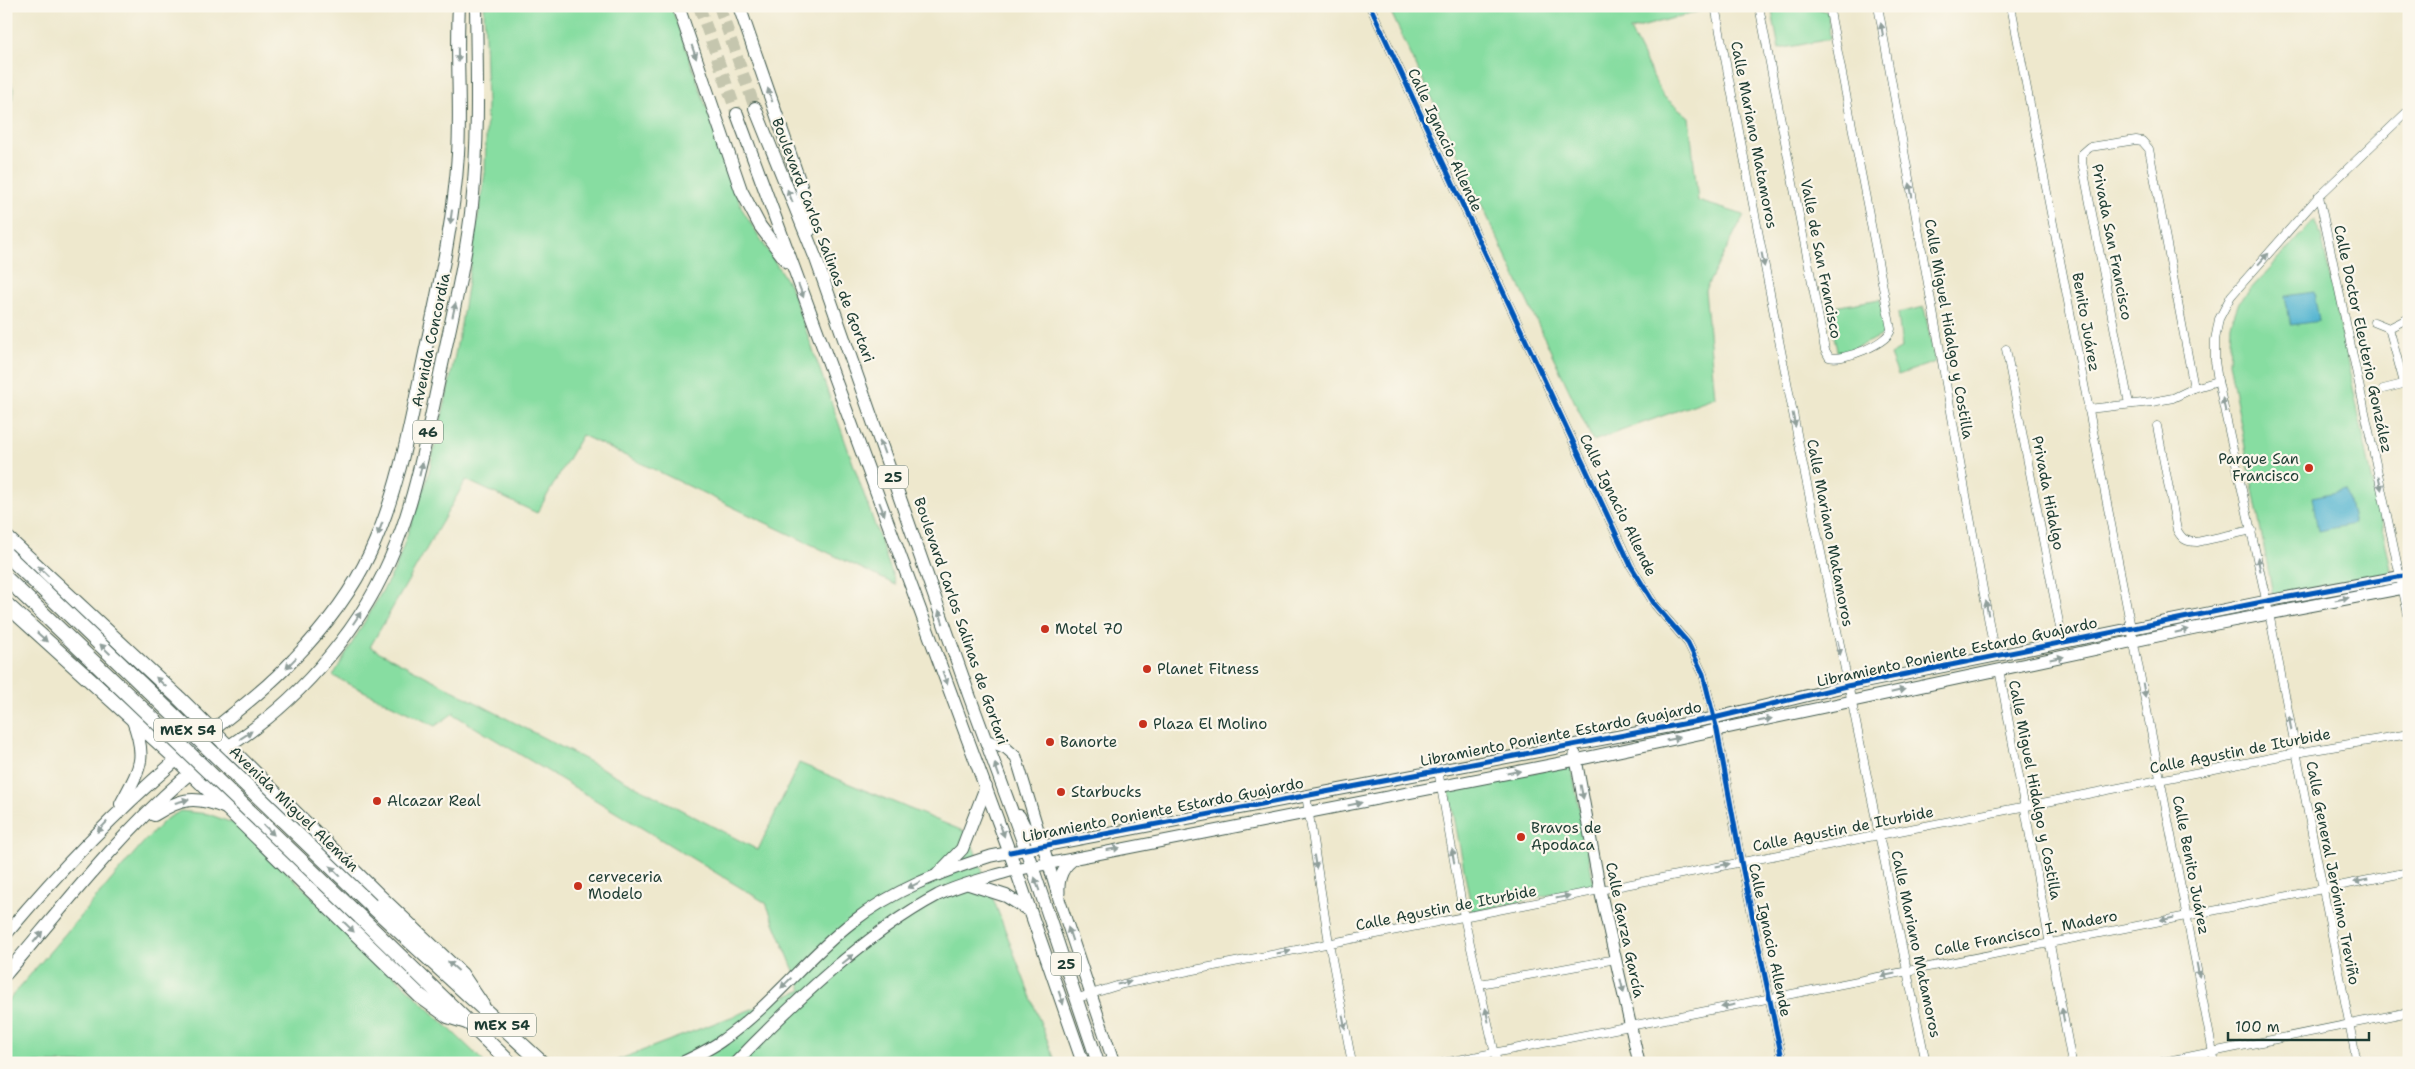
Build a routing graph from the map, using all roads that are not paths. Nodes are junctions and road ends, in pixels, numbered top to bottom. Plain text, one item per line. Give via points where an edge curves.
1 (459, 6) edge
2 (476, 6) edge
3 (678, 6) edge
4 (739, 6) edge
5 (1370, 6) edge
6 (1715, 6) edge
7 (1759, 6) edge
8 (1829, 6) edge
9 (1878, 6) edge
10 (2011, 6) edge
11 (755, 108) tunnel mouth
12 (2409, 110) edge
13 (737, 114) tunnel mouth
14 (2319, 196) junction
15 (816, 260) junction
16 (792, 268) junction
17 (2409, 318) edge
18 (2374, 322) dead end
19 (2389, 328) junction
20 (2006, 349) dead end
21 (2218, 381) junction
22 (2406, 383) edge
23 (2194, 388) junction
24 (2383, 389) dead end
25 (2129, 404) junction
26 (2088, 409) junction
27 (2157, 426) dead end
28 (2252, 530) junction
29 (6, 537) edge
30 (6, 554) edge
31 (6, 578) edge
32 (2405, 582) edge
33 (2266, 601) junction
34 (6, 604) edge
35 (2269, 613) junction
36 (2409, 619) edge
37 (2132, 630) junction
38 (2135, 642) junction
39 (2063, 643) junction
40 (1995, 656) junction
41 (1999, 670) junction
42 (1847, 686) junction
43 (179, 698) junction
44 (1851, 702) junction
45 (132, 718) junction
46 (1714, 718) junction
47 (1717, 730) junction
48 (147, 731) junction
49 (212, 731) junction
50 (2409, 734) edge
51 (986, 740) junction
52 (1573, 744) junction
53 (228, 746) junction
54 (2296, 752) junction
55 (177, 759) junction
56 (1576, 760) junction
57 (1438, 770) junction
58 (192, 773) junction
59 (2161, 779) junction
60 (1441, 786) junction
61 (986, 787) junction
62 (1004, 791) junction
63 (275, 794) junction
64 (1306, 795) junction
65 (2025, 806) junction
66 (227, 808) junction
67 (118, 810) junction
68 (1307, 814) junction
69 (243, 824) junction
70 (1879, 836) junction
71 (1042, 845) junction
72 (113, 847) junction
73 (1025, 848) junction
74 (1010, 852) junction
75 (1078, 856) junction
76 (1741, 861) junction
77 (1048, 862) junction
78 (1032, 866) junction
79 (1016, 870) junction
80 (2409, 872) edge
81 (938, 874) junction
82 (969, 884) junction
83 (2322, 888) junction
84 (1600, 890) junction
85 (1059, 899) junction
86 (1030, 911) junction
87 (2187, 915) junction
88 (1464, 917) junction
89 (6, 934) edge
90 (2050, 942) junction
91 (1329, 943) junction
92 (1616, 959) junction
93 (1908, 970) junction
94 (6, 974) edge
95 (1480, 984) junction
96 (1084, 996) junction
97 (1768, 998) junction
98 (482, 1005) junction
99 (2409, 1012) edge
100 (467, 1022) junction
101 (2349, 1024) junction
102 (1631, 1026) junction
103 (2213, 1052) junction
104 (1495, 1053) junction
105 (510, 1063) edge
106 (542, 1063) edge
107 (681, 1063) edge
108 (735, 1063) edge
109 (1083, 1063) edge
110 (1098, 1063) edge
111 (1114, 1063) edge
112 (1352, 1063) edge
113 (1443, 1063) edge
114 (1497, 1063) edge
115 (1639, 1063) edge
116 (1783, 1063) edge
117 (1926, 1063) edge
118 (2072, 1063) edge
119 (2158, 1063) edge
120 (2215, 1063) edge
121 (2357, 1063) edge

1 -> 49 main road, Avenida Concordia / 46 via 458,153 446,251 413,411 380,530 350,589 311,640 270,684
53 -> 2 main road, Avenida Concordia / 46 via 282,706 340,643 388,565 408,516 469,226 478,102
3 -> 16 main road via 741,190 768,238
15 -> 4 main road via 801,186
5 - 46 street, Calle Ignacio Allende via 1631,566 1655,605 1688,643 1694,655 1703,674
6 -> 42 street, Calle Mariano Matamoros
7 - 8 street, Valle de San Francisco via 1825,350 1829,356 1840,359 1886,339 1891,329
40 -> 9 street, Calle Miguel Hidalgo y Costilla
10 - 26 street, Benito Juárez
15 -> 11 main road, Boulevard Carlos Salinas de Gortari / 25
12 - 14 street, Calle General Jerónimo Treviño
13 - 16 main road, Boulevard Carlos Salinas de Gortari / 25
21 -> 14 street, Calle General Jerónimo Treviño via 2215,340 2219,318 2231,296
14 -> 32 street, Calle Doctor Eleuterio González
51 -> 15 main road, Boulevard Carlos Salinas de Gortari / 25
16 -> 61 main road, Boulevard Carlos Salinas de Gortari / 25
17 - 19 street
18 - 19 street
19 - 22 street
20 - 39 street, Privada Hidalgo
21 - 23 street
28 -> 21 street, Calle General Jerónimo Treviño
22 - 24 street
23 - 25 street via 2173,398
23 - 25 street, Privada San Francisco via 2149,149 2142,141 2136,140 2090,147 2082,154 2082,162
25 - 26 street
26 - 37 street, Benito Juárez
27 - 28 street via 2181,537 2188,542 2197,542
33 -> 28 street, Calle General Jerónimo Treviño
43 -> 29 highway
98 -> 30 highway, Avenida Miguel Alemán / MEX 54, bridge via 461,990
31 -> 100 highway, MEX 54, bridge
32 - 33 street, Libramiento Poniente Estardo Guajardo
35 -> 32 street, Libramiento Poniente Estardo Guajardo
32 - 36 street, Calle Doctor Eleuterio González
33 - 35 street, Calle General Jerónimo Treviño
33 - 37 street, Libramiento Poniente Estardo Guajardo
34 -> 45 highway
38 -> 35 street, Libramiento Poniente Estardo Guajardo
54 -> 35 street, Calle General Jerónimo Treviño
37 - 38 street, Benito Juárez
37 - 39 street, Libramiento Poniente Estardo Guajardo
41 -> 38 street, Libramiento Poniente Estardo Guajardo
38 -> 59 street, Calle Benito Juárez
39 - 40 street, Libramiento Poniente Estardo Guajardo
40 - 42 street, Libramiento Poniente Estardo Guajardo
44 -> 41 street, Libramiento Poniente Estardo Guajardo
41 - 65 street, Calle Miguel Hidalgo y Costilla
42 - 44 street, Calle Mariano Matamoros
42 - 46 street, Libramiento Poniente Estardo Guajardo
43 - 48 highway via 179,711 174,721 164,728
43 - 49 highway
47 -> 44 street, Libramiento Poniente Estardo Guajardo
44 - 70 street, Calle Mariano Matamoros
45 - 48 highway
45 - 67 main road via 142,754 137,774
46 - 47 street, Calle Ignacio Allende
46 - 52 street, Libramiento Poniente Estardo Guajardo
56 -> 47 street, Libramiento Poniente Estardo Guajardo
47 - 76 street, Calle Ignacio Allende
48 - 55 highway
49 - 53 highway
49 - 55 main road, Avenida Concordia / 46
50 - 54 street, Calle Agustin de Iturbide
62 -> 51 main road, Boulevard Carlos Salinas de Gortari / 25
51 - 71 street via 1006,748 1016,757
52 - 56 street, Calle Garza García
52 - 57 street, Libramiento Poniente Estardo Guajardo
53 - 58 main road, Avenida Concordia / 46
53 - 63 highway
54 - 59 street, Calle Agustin de Iturbide
54 - 83 street, Calle General Jerónimo Treviño
55 - 58 highway
55 - 67 main road, Avenida Concordia
60 -> 56 street, Libramiento Poniente Estardo Guajardo
56 -> 84 street, Calle Garza García
57 - 60 street
57 - 64 street, Libramiento Poniente Estardo Guajardo
58 - 66 highway
58 - 72 main road, Avenida Concordia
59 - 65 street, Calle Agustin de Iturbide
59 - 87 street, Calle Benito Juárez
68 -> 60 street, Libramiento Poniente Estardo Guajardo
88 -> 60 street
61 -> 74 main road, Boulevard Carlos Salinas de Gortari / 25
61 - 81 main road via 962,849
62 - 71 main road via 1024,826
62 - 73 main road, Boulevard Carlos Salinas de Gortari / 25
63 - 69 highway via 254,788 244,794 240,803
98 -> 63 highway via 462,974
64 - 68 street
64 - 71 street, Libramiento Poniente Estardo Guajardo
65 - 70 street, Calle Agustin de Iturbide
65 - 90 street, Calle Miguel Hidalgo y Costilla
66 - 69 highway
72 -> 66 main road via 152,816 182,800 202,800
67 -> 89 main road
75 -> 68 street, Libramiento Poniente Estardo Guajardo
68 -> 91 street
69 -> 100 highway via 420,996 448,1016
70 - 76 street, Calle Agustin de Iturbide
70 - 93 street, Calle Mariano Matamoros
71 - 73 street, Libramiento Poniente Estardo Guajardo
71 - 77 street
94 -> 72 main road
73 - 74 street, Libramiento Poniente Estardo Guajardo
73 - 78 main road, Boulevard Carlos Salinas de Gortari / 25
74 - 79 main road, Boulevard Carlos Salinas de Gortari / 25
74 - 81 street, Libramiento Poniente Estardo Guajardo
75 - 77 street, Libramiento Poniente Estardo Guajardo
75 - 85 street via 1068,862 1060,880
84 -> 76 street, Calle Agustin de Iturbide
76 - 97 street, Calle Ignacio Allende
77 - 78 street, Libramiento Poniente Estardo Guajardo
77 - 85 street
78 - 79 street, Libramiento Poniente Estardo Guajardo
96 -> 78 main road, Boulevard Carlos Salinas de Gortari / 25
79 - 82 street, Libramiento Poniente Estardo Guajardo
79 - 86 main road, Boulevard Carlos Salinas de Gortari / 25
80 -> 83 street, Calle Francisco I. Madero
81 -> 107 street, Libramiento Poniente Estardo Guajardo via 884,900 851,923 755,1014 724,1039
82 - 86 main road via 1006,896
108 -> 82 street, Libramiento Poniente Estardo Guajardo via 770,1027 883,930 940,894
83 - 87 street, Calle Francisco I. Madero
83 - 101 street, Calle General Jerónimo Treviño
88 -> 84 street, Calle Agustin de Iturbide
84 - 92 street, Calle Garza García
96 -> 85 street
86 -> 109 main road, Boulevard Carlos Salinas de Gortari / 25
87 -> 90 street, Calle Francisco I. Madero
87 -> 103 street, Calle Benito Juárez
88 - 91 street, Calle Agustin de Iturbide
88 - 95 street
90 - 93 street, Calle Francisco I. Madero
118 -> 90 street, Calle Miguel Hidalgo y Costilla
96 -> 91 street, Calle Agustin de Iturbide via 1123,984
91 -> 112 street
92 - 95 street
92 -> 102 street, Calle Garza García
93 -> 97 street, Calle Francisco I. Madero
93 - 117 street, Calle Mariano Matamoros
104 -> 95 street
96 - 110 main road, Boulevard Carlos Salinas de Gortari / 25
96 - 111 street
97 -> 102 street, Calle Francisco I. Madero
97 - 116 street, Calle Ignacio Allende
98 - 106 highway, Avenida Miguel Alemán / MEX 54
99 - 101 street
100 - 105 highway, MEX 54
101 - 103 street
101 - 121 street, Calle General Jerónimo Treviño
102 - 104 street, Calle Francisco I. Madero
102 - 115 street, Calle Garza García
103 - 119 street
103 - 120 street, Calle Benito Juárez
104 - 113 street, Calle Francisco I. Madero
104 - 114 street

